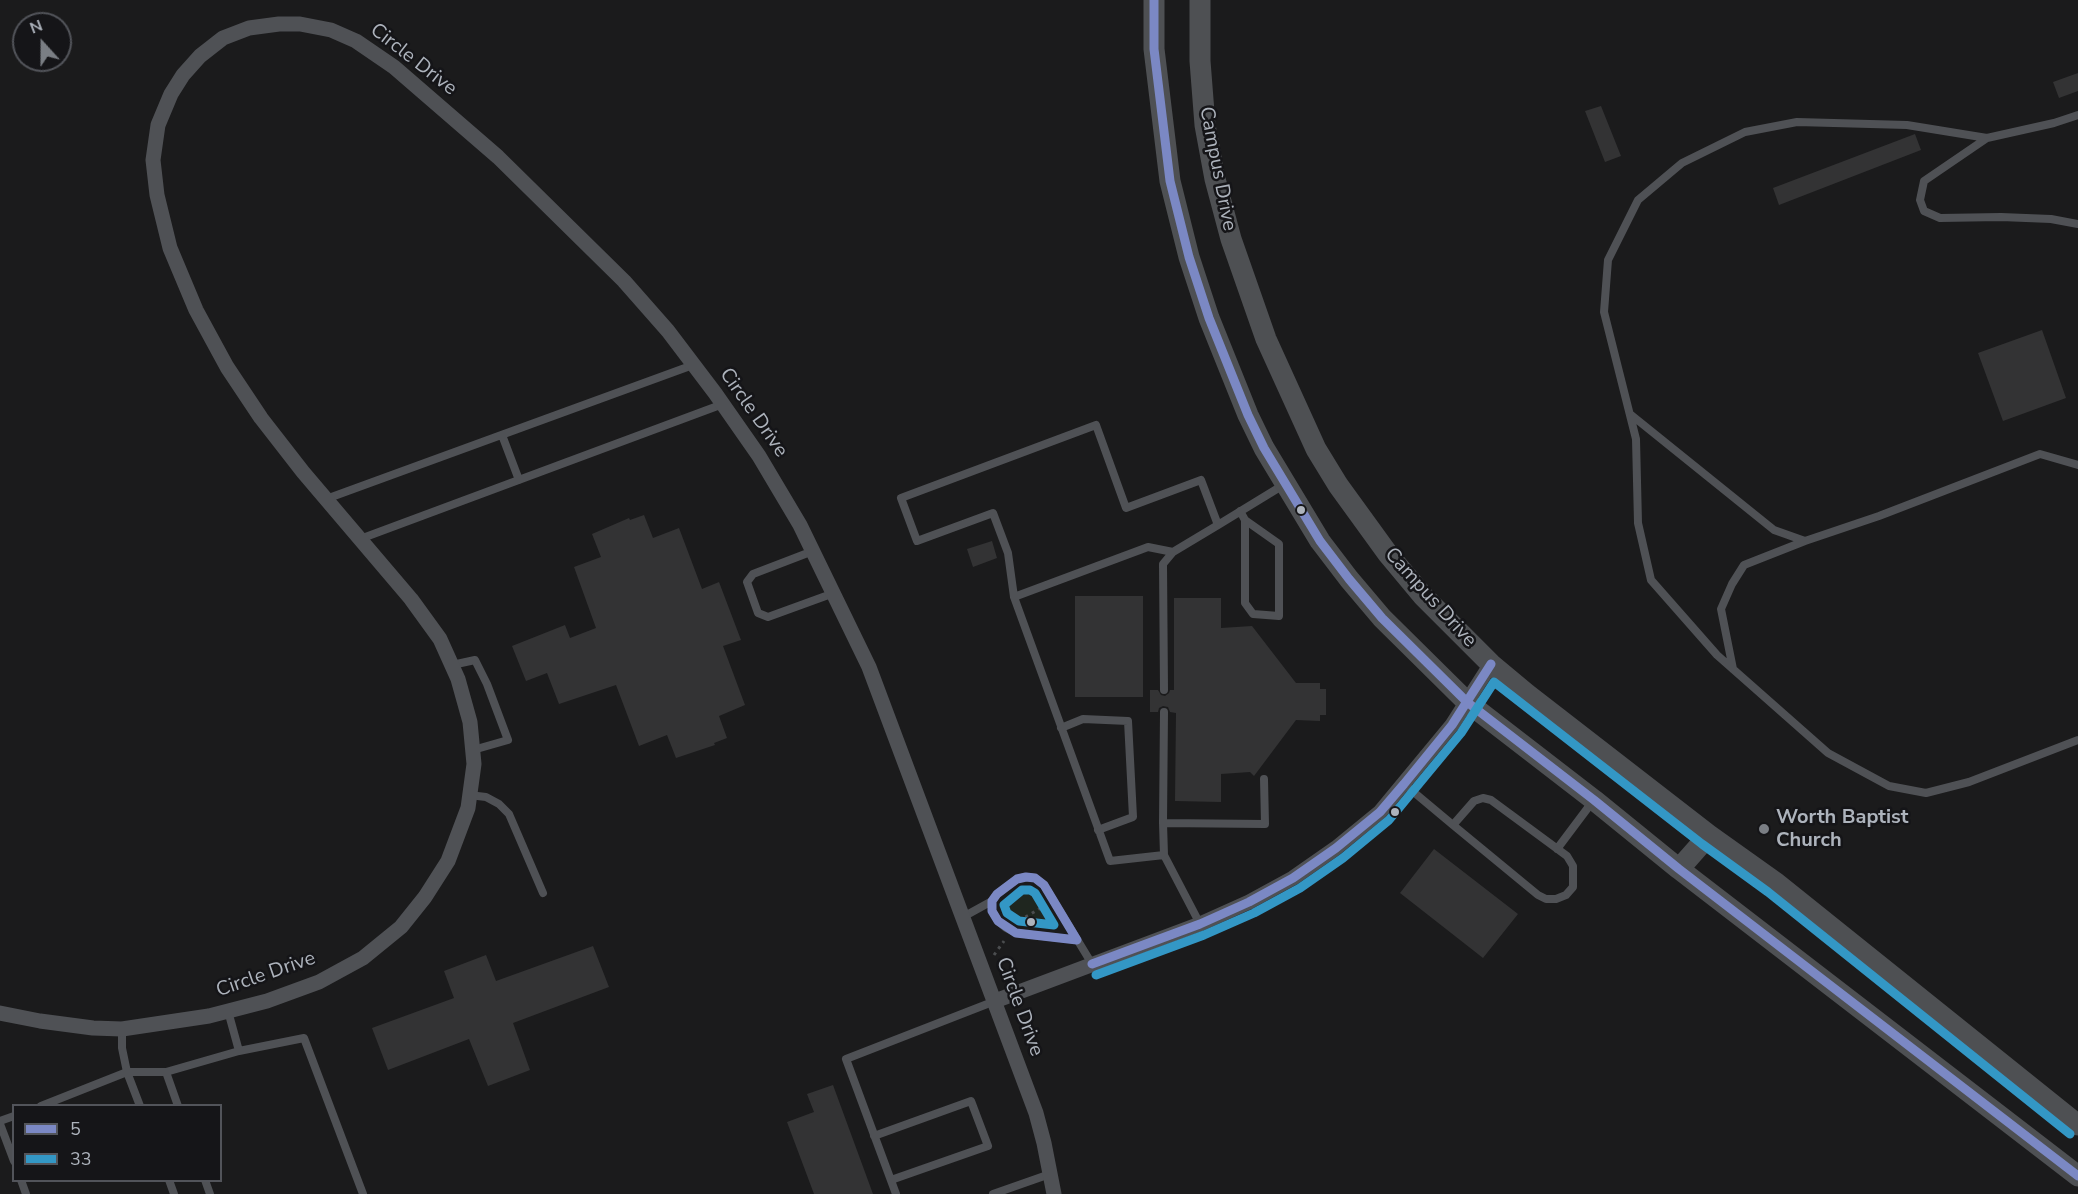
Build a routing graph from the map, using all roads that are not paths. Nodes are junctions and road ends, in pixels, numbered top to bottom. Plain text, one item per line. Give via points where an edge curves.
1 (1154, 0) edge
2 (1200, 0) edge
3 (2078, 115) edge
4 (1987, 138) junction
5 (2078, 224) edge
6 (693, 365) junction
7 (723, 404) junction
8 (1630, 414) junction
9 (502, 435) junction
10 (2078, 465) edge
11 (519, 480) junction
12 (1286, 484) junction
13 (326, 499) junction
14 (1240, 511) junction
15 (1245, 519) junction
16 (1218, 525) junction
17 (360, 539) junction
18 (1805, 541) junction
19 (813, 551) junction
20 (1173, 552) junction
21 (834, 593) junction
22 (1014, 597) junction
23 (1491, 664) junction
24 (452, 665) junction
25 (1733, 669) junction
26 (1164, 690) dead end
27 (1467, 702) junction
28 (1164, 712) dead end
29 (1061, 728) junction
30 (2078, 740) edge
31 (473, 750) junction
32 (1264, 779) dead end
33 (1404, 784) junction
34 (469, 795) junction
35 (1594, 800) junction
36 (1163, 823) junction
37 (1453, 825) junction
38 (1098, 830) junction
39 (1709, 835) junction
40 (1557, 849) junction
41 (1164, 855) junction
42 (1679, 869) junction
43 (543, 893) dead end
44 (992, 901) junction
45 (963, 917) junction
46 (1200, 924) junction
47 (1077, 940) junction
48 (1092, 964) junction
49 (995, 1001) junction
50 (228, 1011) junction
51 (0, 1013) edge
52 (122, 1029) junction
53 (239, 1051) junction
54 (126, 1072) junction
55 (166, 1072) junction
56 (46, 1104) edge
57 (139, 1104) edge
58 (177, 1104) edge
59 (0, 1123) edge
60 (2078, 1125) edge
61 (874, 1136) junction
62 (12, 1156) edge
63 (1050, 1174) junction
64 (2078, 1176) edge
65 (891, 1180) junction
66 (1053, 1193) edge
67 (363, 1194) edge
68 (896, 1194) edge
69 (993, 1194) edge

1 - 12 main road via 1160,108 1170,181 1189,257 1244,406
2 - 23 main road, Campus Drive via 1205,125 1215,179 1266,339 1316,449 1338,485 1423,596
3 - 4 lane
4 - 5 lane via 1924,181 1920,200 1924,211 1941,218 2051,219
4 - 8 lane via 1907,125 1797,122 1745,132 1682,163 1638,200 1608,260 1604,312
6 - 7 street, Circle Drive
6 - 9 lane
6 - 13 street, Circle Drive via 624,281 570,226 394,67 356,41 331,30 300,24 249,28 223,38 200,56 171,94 158,125 153,160 157,195 174,258 227,367 261,418
7 - 11 lane
7 - 19 street, Circle Drive via 759,456
8 - 18 lane via 1774,530
8 - 25 lane via 1636,439 1638,523 1651,580
9 - 11 lane
9 - 13 lane
10 - 18 lane via 2040,454
11 - 17 lane
12 - 14 lane
12 - 27 main road via 1320,541 1349,579 1382,618
13 - 17 street, Circle Drive
14 - 15 lane
14 - 16 lane
15 - 15 lane via 1245,603 1253,614 1279,616 1279,544
16 - 20 lane
16 - 22 lane via 1201,480 1126,508 1096,425 901,498 916,541 993,513 1008,553
17 - 24 street, Circle Drive via 411,599 440,639
18 - 25 lane via 1744,565 1732,584 1721,609
19 - 21 street, Circle Drive
19 - 21 lane via 753,574 747,582 758,613 768,617
20 - 22 lane via 1148,547
20 - 26 lane via 1163,564
21 - 45 street, Circle Drive via 870,667
22 - 29 lane
23 - 27 street
23 - 39 main road, Campus Drive
24 - 31 street, Circle Drive via 470,722
24 - 31 lane via 475,660 508,740
25 - 30 lane via 1828,753 1888,786 1926,793 1970,782
27 - 33 street
27 - 35 main road
28 - 36 lane
29 - 38 lane
29 - 38 lane via 1083,719 1128,721 1133,817
31 - 34 street, Circle Drive
32 - 36 lane via 1265,824
33 - 37 lane
33 - 46 street via 1380,812 1293,878
34 - 43 lane via 486,797 509,814
34 - 50 street, Circle Drive via 448,861 401,927 363,958 319,982
35 - 40 lane
35 - 42 main road
36 - 41 lane
37 - 40 lane via 1474,801 1483,798
37 - 40 lane via 1546,899 1566,895 1573,887 1574,866
38 - 41 lane via 1110,861
39 - 42 main road
39 - 60 main road, Campus Drive via 1775,882
41 - 46 lane
42 - 64 main road
44 - 45 lane
44 - 47 lane via 998,921 1016,933
44 - 47 lane via 1017,879 1035,878 1044,885
45 - 49 street, Circle Drive
46 - 48 street
47 - 48 lane
48 - 49 street
49 - 61 lane via 846,1059
49 - 63 street, Circle Drive via 1036,1113
50 - 52 street, Circle Drive
50 - 53 lane
51 - 52 street, Circle Drive
52 - 54 lane
53 - 55 lane
53 - 67 lane via 304,1038
54 - 55 lane
54 - 56 lane
54 - 57 lane
55 - 58 lane
59 - 62 lane
61 - 65 lane
61 - 65 lane via 971,1101 988,1146
63 - 66 street, Circle Drive
63 - 69 lane
65 - 68 lane

